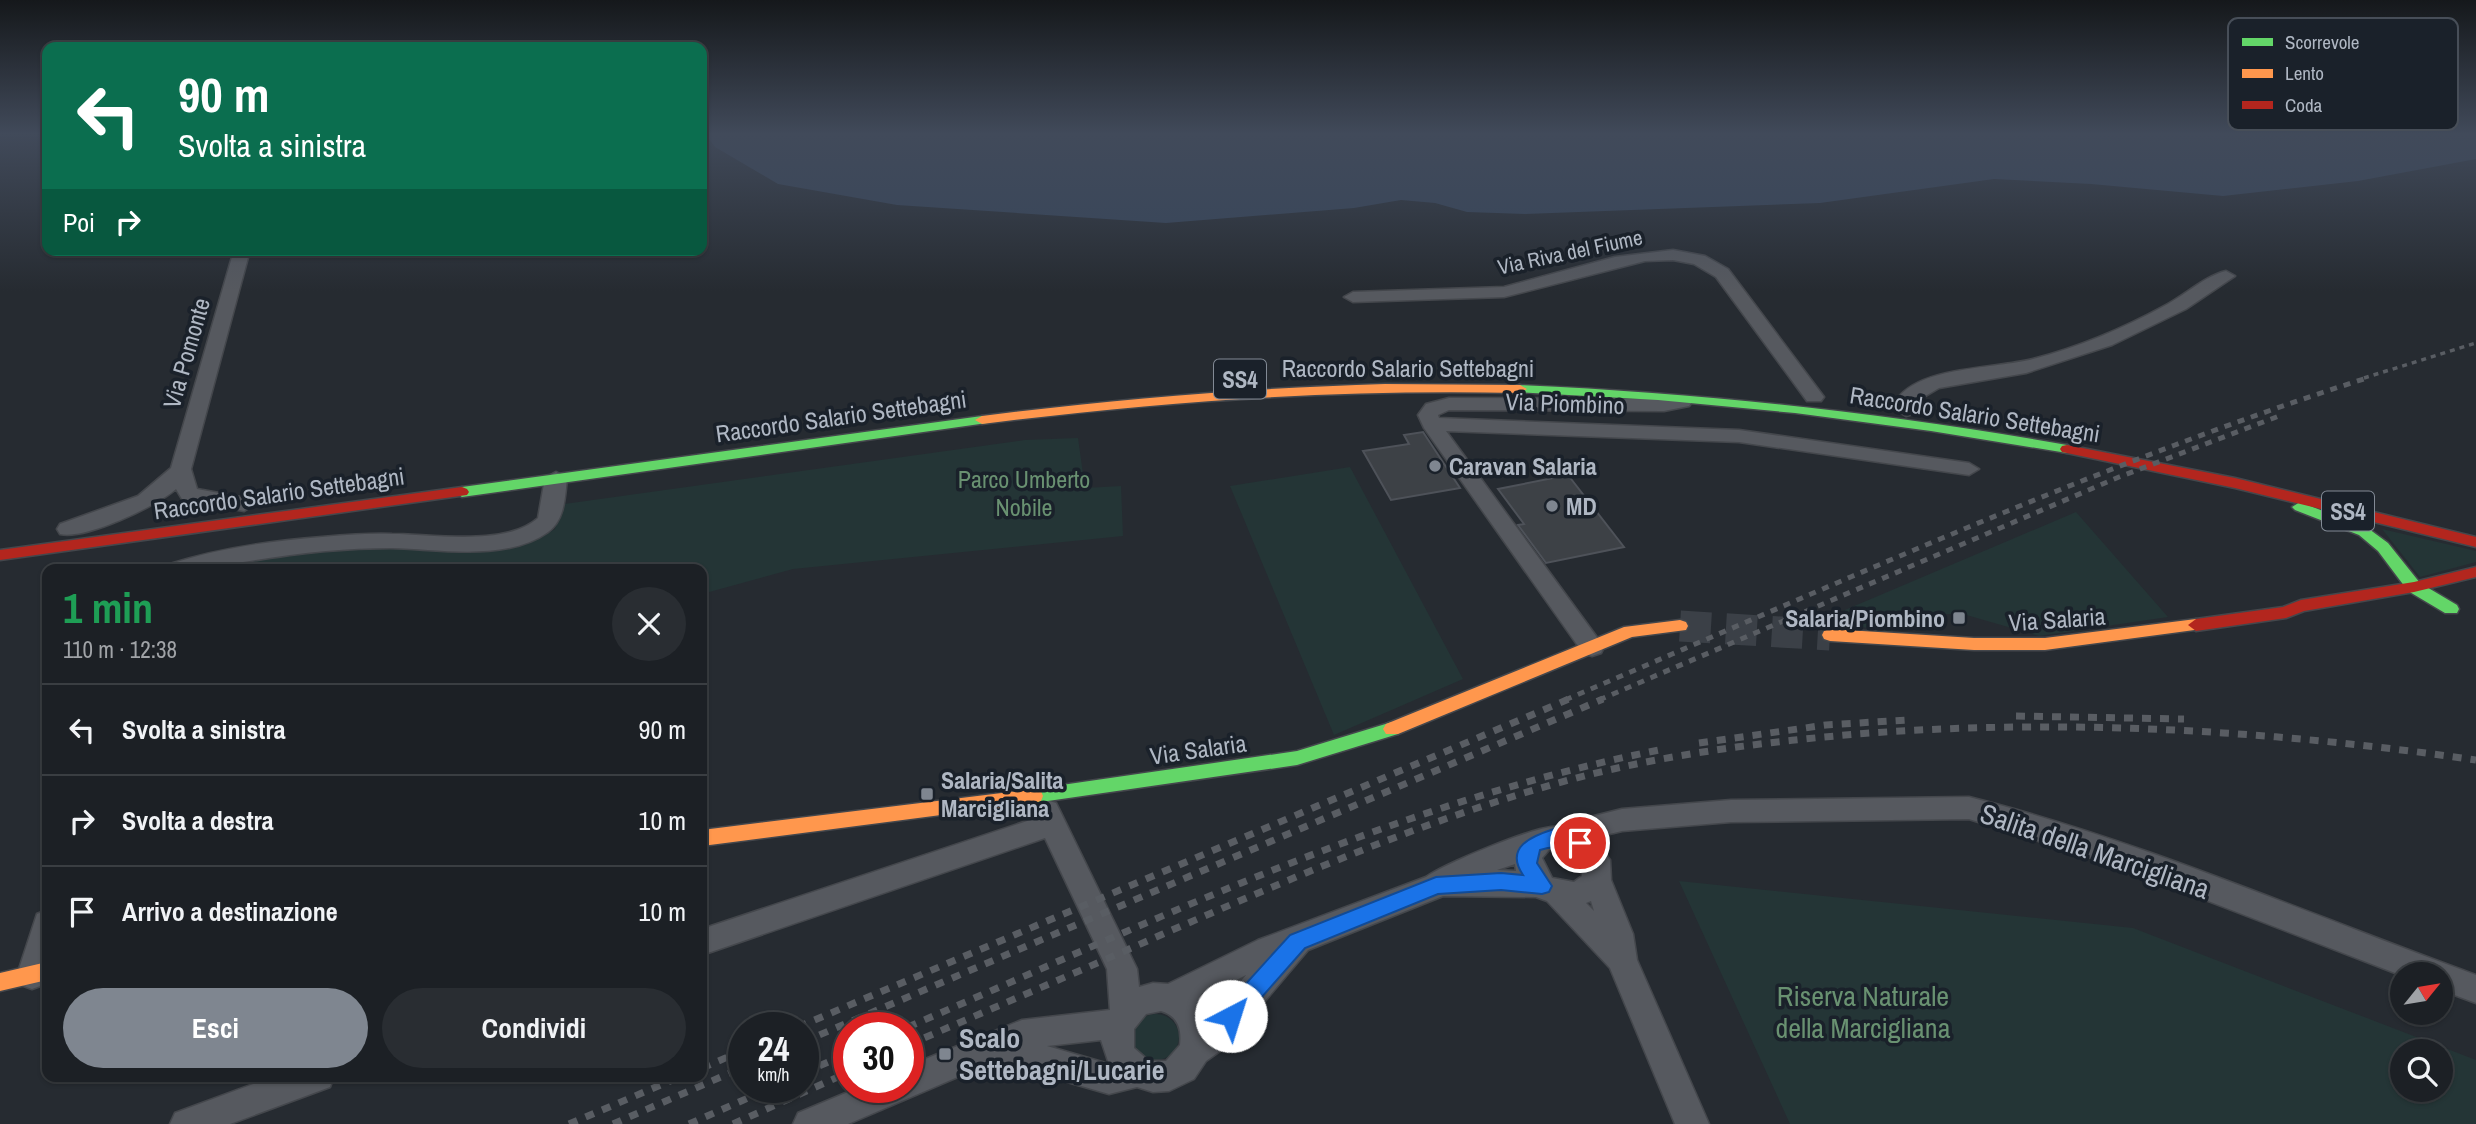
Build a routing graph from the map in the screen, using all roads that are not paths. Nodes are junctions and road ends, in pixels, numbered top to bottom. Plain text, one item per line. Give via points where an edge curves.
1 (240, 256) edge
2 (2226, 275) dead end
3 (1353, 297) dead end
4 (1814, 397) junction
5 (1696, 399) junction
6 (1906, 410) junction
7 (1431, 424) junction
8 (181, 469) junction
9 (1969, 469) dead end
10 (556, 478) junction
11 (2218, 482) junction
12 (350, 490) dead end
13 (250, 503) joint
14 (190, 512) dead end
15 (149, 518) dead end
16 (2476, 526) edge
17 (68, 529) junction
18 (0, 538) edge
19 (2476, 542) edge
20 (0, 555) edge
21 (198, 564) edge
22 (2476, 572) edge
23 (2414, 587) junction
24 (2386, 609) dead end
25 (2412, 609) dead end
26 (2286, 612) junction
27 (1680, 626) tunnel mouth
28 (1830, 635) tunnel mouth
29 (1592, 647) junction
30 (1040, 795) junction
31 (1052, 824) junction
32 (707, 837) edge
33 (1580, 843) junction
34 (1533, 845) junction
35 (1597, 880) junction
36 (1436, 886) junction
37 (1550, 890) junction
38 (707, 940) edge
39 (1297, 942) junction
40 (42, 954) edge
41 (1622, 960) junction
42 (2404, 962) edge
43 (1122, 970) junction
44 (39, 973) edge
45 (2454, 981) edge
46 (0, 982) edge
47 (2476, 989) edge
48 (1163, 999) junction
49 (1122, 1018) junction
50 (992, 1046) junction
51 (1196, 1050) junction
52 (1137, 1072) junction
53 (924, 1075) edge
54 (302, 1082) edge
55 (859, 1103) edge
56 (187, 1124) edge
57 (810, 1124) edge
58 (1692, 1124) edge

1 - 8 street, Via Pomonte
2 - 6 street via 2145,324 2057,358 1920,388 1907,399
3 - 4 street, Via Riva del Fiume via 1503,292 1613,263 1690,258 1723,273
4 - 6 main road, Raccordo Salario Settebagni / SS4
4 - 12 main road, Raccordo Salario Settebagni / SS4 via 1577,377 1395,373 1262,377 1024,399
5 - 7 street via 1664,405 1449,404 1431,411
5 - 10 main road, Raccordo Salario Settebagni / SS4 via 1405,387 1187,397 1041,412
5 - 11 main road, Raccordo Salario Settebagni / SS4 via 1945,429
6 - 16 main road, Raccordo Salario Settebagni / SS4 via 2211,464
7 - 9 street, Via Piombino via 1749,437
7 - 29 street
8 - 13 street via 190,494
8 - 17 street, Via Pomonte via 153,498
10 - 20 main road, Raccordo Salario Settebagni / SS4
10 - 21 street via 549,520 522,536 373,541
11 - 19 main road, Raccordo Salario Settebagni / SS4
11 - 23 main road via 2356,528 2383,547
13 - 14 main road, Raccordo Salario Settebagni
15 - 17 main road, Raccordo Salario Settebagni
17 - 18 main road, Raccordo Salario Settebagni
22 - 23 main road
23 - 25 main road via 2458,610
23 - 26 main road
24 - 26 main road
26 - 28 main road, Via Salaria via 2045,644 1984,645
27 - 29 main road, Via Salaria via 1636,629
29 - 30 main road, Via Salaria via 1440,712 1318,753
30 - 31 street
30 - 32 main road, Via Salaria
31 - 38 street
31 - 43 street
33 - 34 street via 1554,836
33 - 35 street via 1596,860
33 - 42 street, Salita della Marcigliana via 1588,828 1622,820 1731,811 1969,808 2130,859
34 - 36 street via 1452,875
34 - 37 street via 1527,865
35 - 37 street via 1582,893
35 - 41 street via 1618,934
36 - 37 street via 1501,881
36 - 39 street
37 - 41 street
39 - 48 street via 1269,949
39 - 51 street via 1216,1037
40 - 44 street
41 - 58 street
43 - 48 street
43 - 49 street
44 - 46 main road
45 - 47 street, Salita della Marcigliana
48 - 49 street via 1135,1005
48 - 51 street via 1191,1012 1198,1024
49 - 50 street via 1035,1033
49 - 52 street via 1116,1045 1120,1056
50 - 52 street via 1109,1079
50 - 53 street
51 - 52 street via 1178,1070 1151,1076
54 - 56 street
55 - 57 street

